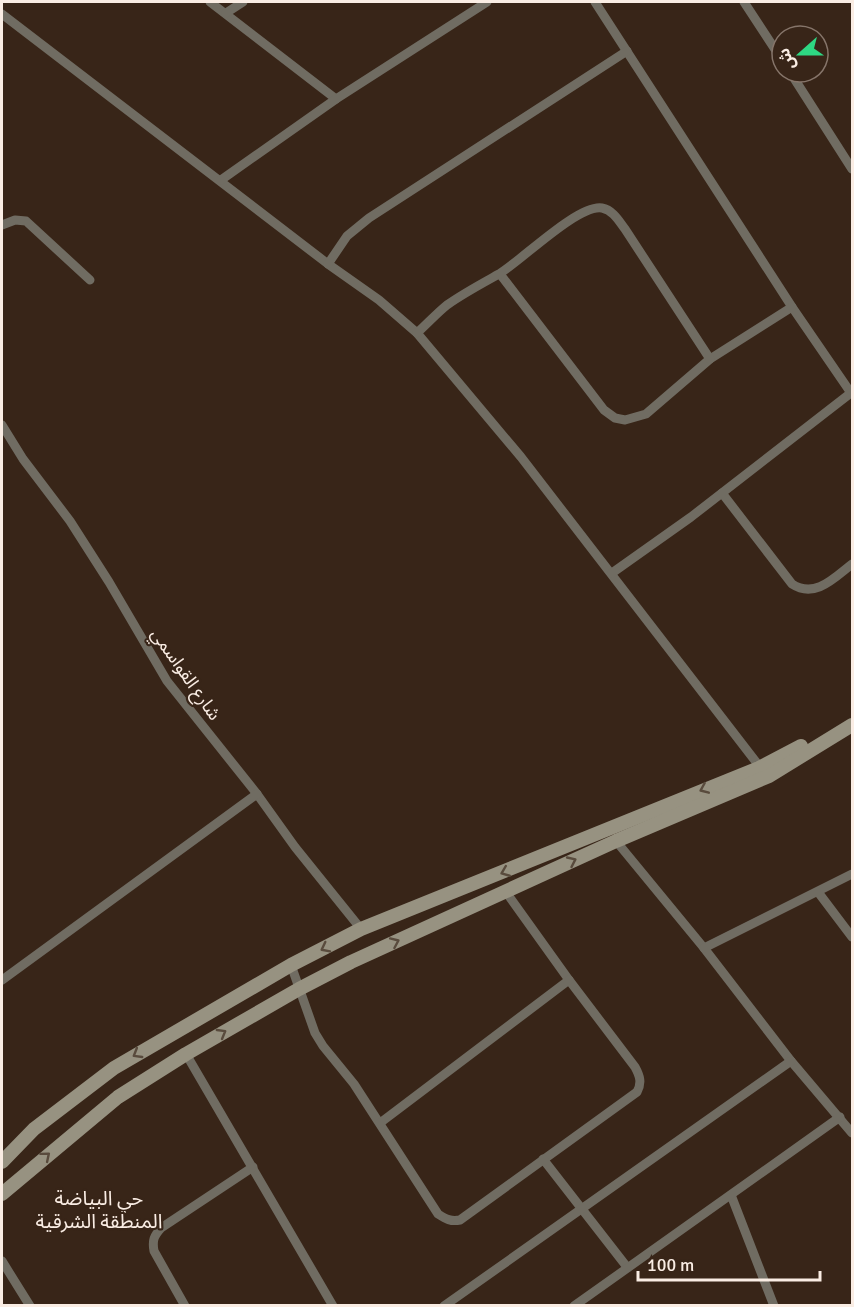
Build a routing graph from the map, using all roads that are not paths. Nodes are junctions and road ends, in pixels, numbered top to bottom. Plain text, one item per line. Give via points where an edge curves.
1 (210, 2) edge
2 (243, 2) edge
3 (487, 2) edge
4 (595, 2) edge
5 (744, 2) edge
6 (226, 13) junction
7 (2, 14) edge
8 (770, 42) edge
9 (627, 51) junction
10 (798, 84) edge
11 (336, 99) junction
12 (852, 169) edge
13 (221, 180) junction
14 (2, 225) edge
15 (328, 264) junction
16 (500, 274) junction
17 (90, 280) dead end
18 (792, 307) junction
19 (417, 333) junction
20 (710, 359) junction
21 (852, 393) edge
22 (2, 425) edge
23 (722, 493) junction
24 (852, 564) edge
25 (612, 573) junction
26 (852, 717) edge
27 (852, 725) edge
28 (764, 772) junction
29 (257, 794) junction
30 (616, 841) junction
31 (852, 874) edge
32 (455, 892) junction
33 (506, 892) junction
34 (818, 892) junction
35 (462, 911) junction
36 (361, 929) junction
37 (852, 937) edge
38 (704, 948) junction
39 (291, 965) junction
40 (2, 980) edge
41 (569, 980) junction
42 (299, 989) junction
43 (186, 1054) junction
44 (791, 1061) junction
45 (840, 1117) junction
46 (380, 1123) junction
47 (852, 1132) edge
48 (543, 1159) junction
49 (2, 1162) edge
50 (253, 1167) junction
51 (2, 1194) edge
52 (730, 1195) junction
53 (581, 1208) junction
54 (2, 1261) edge
55 (627, 1267) junction
56 (30, 1305) edge
57 (185, 1305) edge
58 (333, 1305) edge
59 (444, 1305) edge
60 (574, 1305) edge
61 (774, 1305) edge

1 - 6 street
2 - 6 street
3 - 11 street
4 - 9 street
5 - 8 street
6 - 11 street
7 - 13 street
9 - 15 street via 369,218 347,236
9 - 18 street
10 - 12 street
11 - 13 street
13 - 15 street
14 - 17 street via 26,220
15 - 19 street
16 - 19 street via 447,306
16 - 20 street via 604,411 615,418 625,420 646,414
16 - 20 street via 576,216 602,208 614,214 625,229
18 - 20 street
18 - 21 street
19 - 25 street
21 - 23 street
22 - 29 street, شارع القواسمي via 75,530 167,681
23 - 24 street via 799,589 816,589
23 - 25 street
25 - 28 street
26 - 28 main road
27 - 28 main road
28 - 30 main road
28 -> 32 main road
29 - 36 street, شارع القواسمي
29 - 40 street
33 -> 30 main road
30 - 38 street
31 - 34 street
32 - 35 main road
32 - 36 main road
33 - 35 main road
33 - 41 street
34 - 37 street
34 - 38 street
42 -> 35 main road
36 -> 39 main road
38 - 44 street
39 - 42 street
39 -> 49 main road via 114,1068 42,1123
41 - 46 street
41 - 48 street via 635,1067 640,1086
43 -> 42 main road
42 - 46 street via 310,1023 323,1046
43 - 50 street
51 -> 43 main road via 118,1097
44 - 45 street
44 - 53 street
45 - 47 street
45 - 52 street
46 - 48 street via 438,1214 454,1221 467,1217
48 - 53 street
50 - 57 street via 155,1235 154,1251
50 - 58 street
52 - 55 street
52 - 61 street
53 - 55 street
53 - 59 street
54 - 56 street
55 - 60 street

